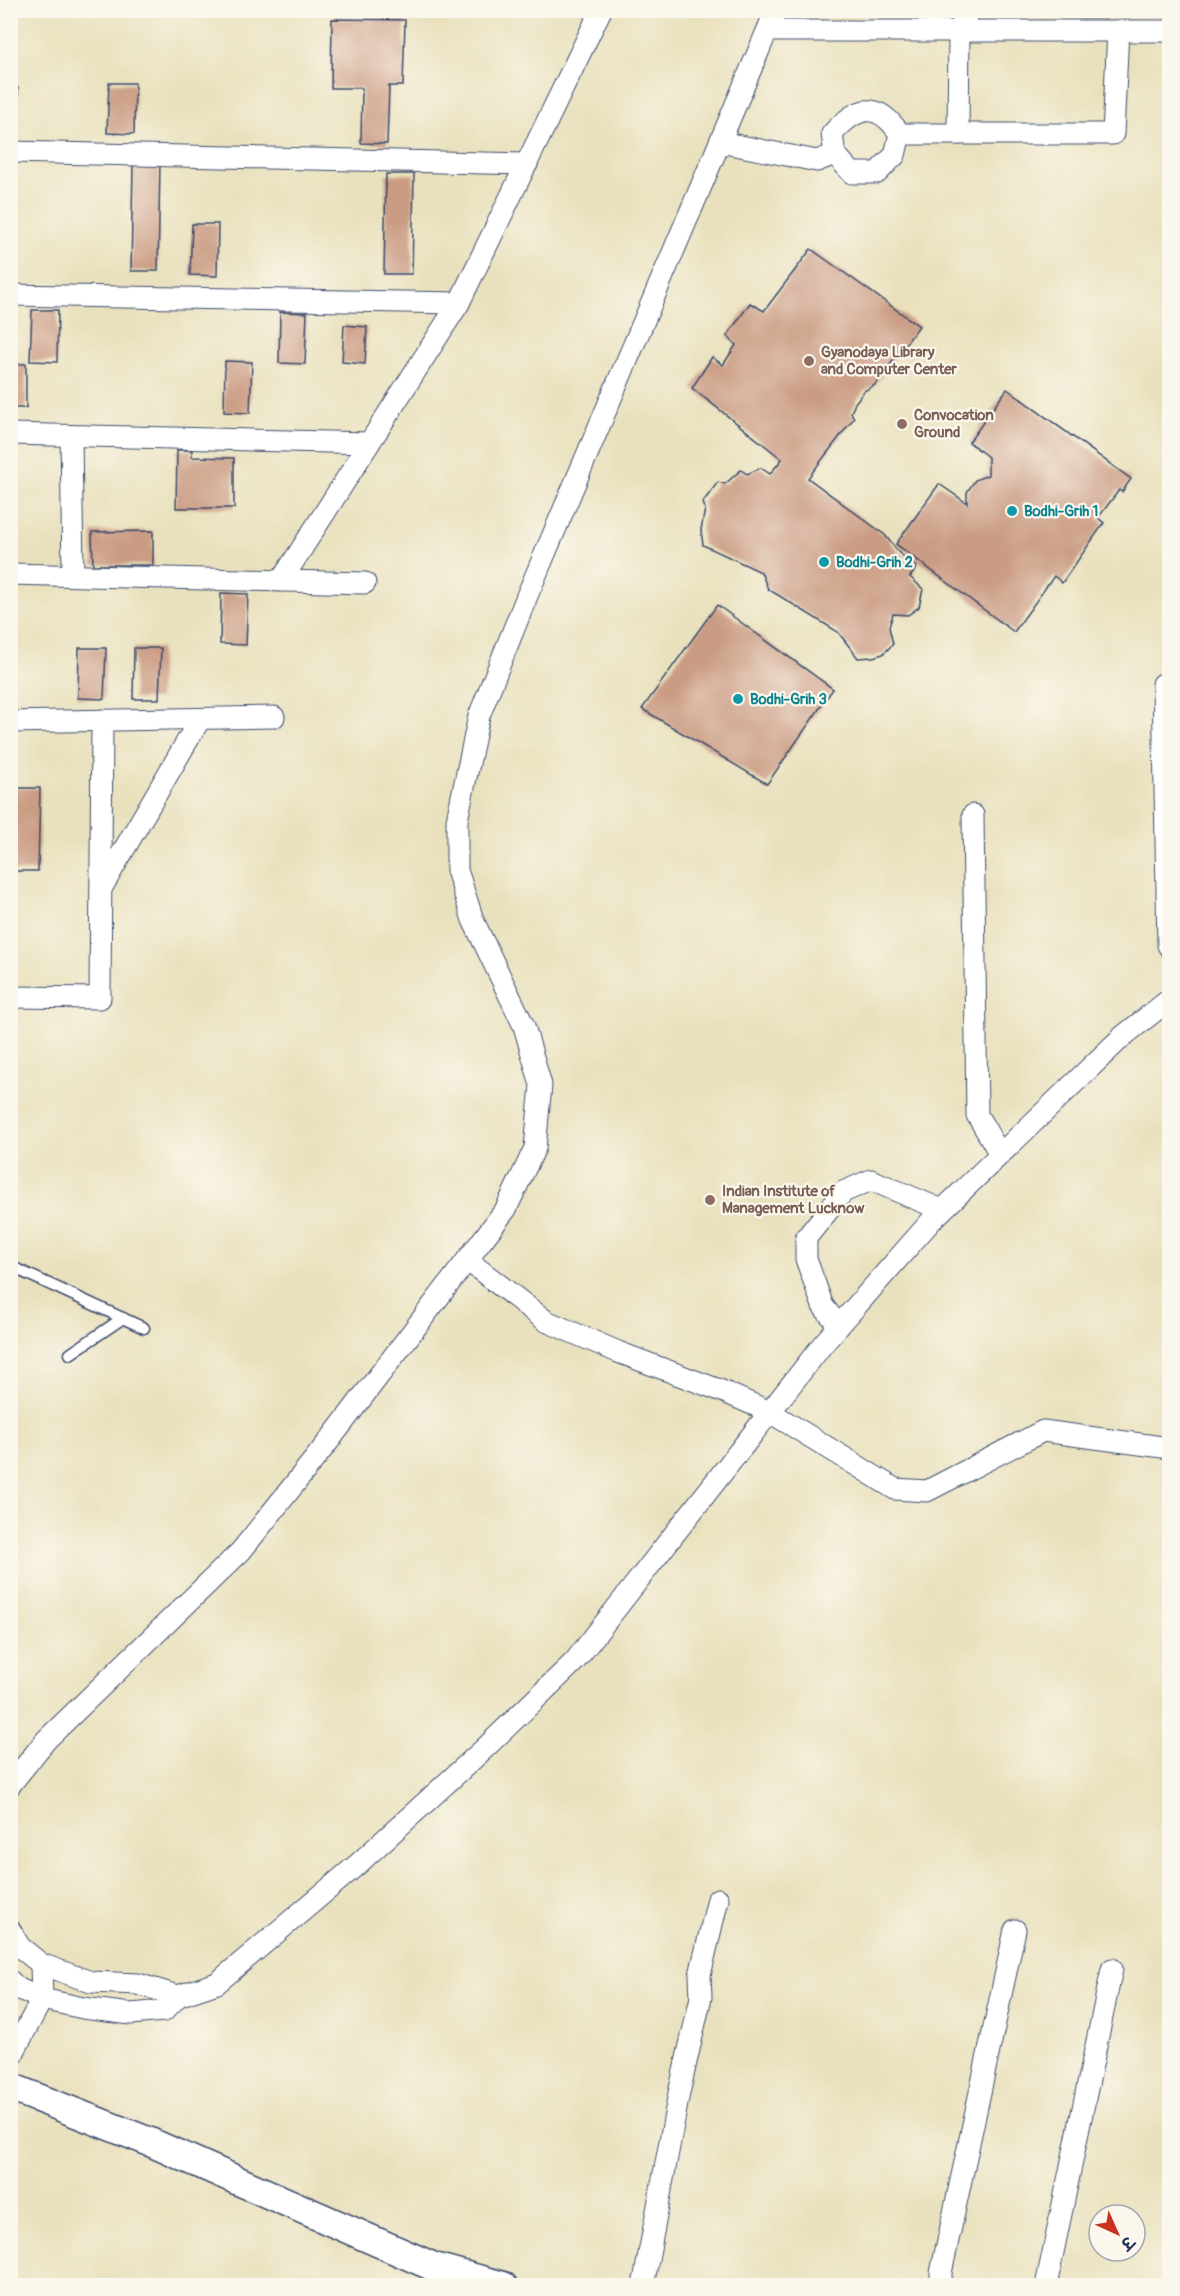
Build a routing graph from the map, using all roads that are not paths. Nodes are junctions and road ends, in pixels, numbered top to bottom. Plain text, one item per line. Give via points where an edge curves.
1 (601, 10) edge
2 (776, 10) edge
3 (969, 10) edge
4 (768, 31) junction
5 (1118, 31) junction
6 (1170, 31) edge
7 (959, 32) junction
8 (900, 134) junction
9 (958, 134) junction
10 (720, 142) junction
11 (10, 152) edge
12 (835, 154) junction
13 (526, 164) junction
14 (10, 295) edge
15 (459, 303) junction
16 (10, 434) edge
17 (71, 436) junction
18 (369, 442) junction
19 (10, 574) edge
20 (73, 575) junction
21 (281, 581) junction
22 (365, 583) dead end
23 (1163, 684) dead end
24 (274, 717) dead end
25 (200, 718) junction
26 (102, 720) junction
27 (10, 722) edge
28 (973, 814) dead end
29 (101, 890) junction
30 (1170, 948) edge
31 (10, 997) edge
32 (1170, 999) edge
33 (1000, 1154) junction
34 (942, 1210) junction
35 (467, 1260) junction
36 (10, 1266) edge
37 (123, 1318) junction
38 (839, 1326) junction
39 (144, 1328) dead end
40 (70, 1354) dead end
41 (770, 1412) junction
42 (1170, 1448) edge
43 (10, 1785) edge
44 (718, 1899) dead end
45 (10, 1930) edge
46 (1015, 1930) dead end
47 (41, 1964) junction
48 (1112, 1969) dead end
49 (13, 1990) edge
50 (178, 1996) junction
51 (42, 1999) junction
52 (10, 2059) edge
53 (10, 2087) edge
54 (503, 2286) edge
55 (643, 2286) edge
56 (941, 2286) edge
57 (1046, 2286) edge

1 - 13 street
2 - 4 street
3 - 7 street
4 - 7 street
4 - 10 street
5 - 6 street
5 - 7 street
5 - 9 street via 1113,134
7 - 9 street
8 - 9 street
8 - 12 street via 896,156 876,173 852,173
8 - 12 street via 890,120 876,111 858,111 832,134
10 - 12 street via 817,161
10 - 35 street via 479,716 457,820 458,870 473,920 524,1026 541,1084 535,1148 506,1209
11 - 13 street
13 - 15 street
14 - 15 street
15 - 18 street
16 - 17 street
17 - 18 street
17 - 20 street
18 - 21 street
19 - 20 street
20 - 21 street
21 - 22 street
23 - 30 street
24 - 25 street
25 - 26 street
25 - 29 street
26 - 27 street
26 - 29 street
28 - 33 street via 977,1115
29 - 31 street via 100,998
32 - 33 street via 1122,1037
33 - 34 street
34 - 38 street
34 - 38 street via 870,1180 843,1192 806,1238 806,1259 824,1306
35 - 41 street via 546,1321
35 - 43 street via 241,1551 46,1740
36 - 37 lane
37 - 39 lane
37 - 40 lane
38 - 41 street
41 - 42 street via 894,1489 927,1491 1043,1431
41 - 50 street via 575,1661 358,1864 217,1983
44 - 55 street via 700,1975 701,1997
45 - 47 street via 21,1947
46 - 56 street
47 - 49 street
47 - 50 street via 91,1982 138,1984
47 - 51 street
48 - 57 street
49 - 51 street
50 - 51 street via 164,2011 131,2014
51 - 52 street
53 - 54 street via 150,2142 434,2267

